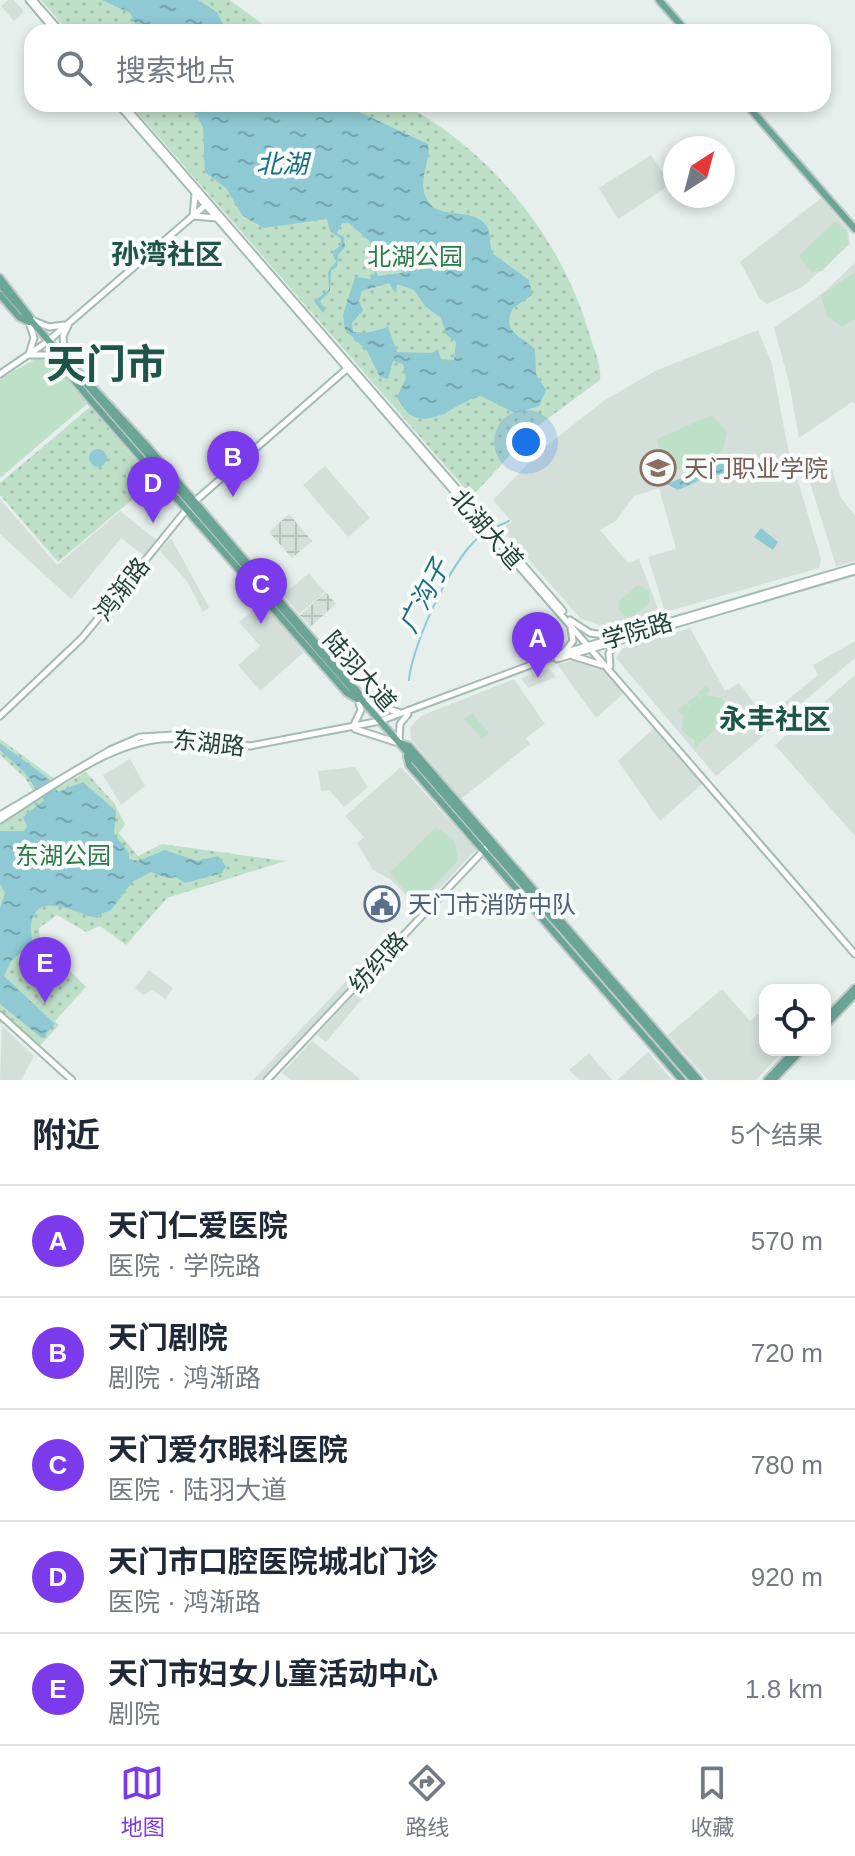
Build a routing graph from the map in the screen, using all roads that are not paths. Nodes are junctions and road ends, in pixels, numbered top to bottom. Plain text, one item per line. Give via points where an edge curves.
1 (31, 0) edge
2 (657, 0) edge
3 (52, 24) edge
4 (678, 24) edge
5 (128, 112) edge
6 (128, 112) edge
7 (755, 112) edge
8 (193, 190) junction
9 (207, 204) junction
10 (193, 216) junction
11 (219, 220) junction
12 (855, 226) edge
13 (0, 278) edge
14 (0, 287) edge
15 (0, 295) edge
16 (30, 321) junction
17 (69, 324) junction
18 (48, 341) junction
19 (28, 355) junction
20 (65, 361) junction
21 (349, 367) junction
22 (0, 374) edge
23 (102, 401) junction
24 (115, 409) junction
25 (120, 427) junction
26 (122, 436) junction
27 (190, 506) junction
28 (855, 569) edge
29 (568, 620) junction
30 (618, 638) junction
31 (591, 646) junction
32 (564, 655) junction
33 (608, 667) junction
34 (360, 700) junction
35 (408, 713) junction
36 (0, 716) edge
37 (380, 723) junction
38 (354, 728) junction
39 (397, 742) junction
40 (0, 818) edge
41 (488, 846) junction
42 (855, 952) edge
43 (855, 988) edge
44 (855, 994) edge
45 (831, 1013) edge
46 (0, 1015) edge
47 (831, 1020) edge
48 (789, 1056) edge
49 (796, 1056) edge
50 (72, 1080) edge
51 (267, 1080) edge
52 (682, 1080) edge
53 (690, 1080) edge
54 (699, 1080) edge
55 (767, 1080) edge
56 (773, 1080) edge

1 - 3 main road
2 - 4 main road
5 - 8 main road, 北湖大道
6 - 9 main road, 北湖大道
7 - 12 main road
8 - 9 main road, 北湖大道
8 - 10 main road
9 - 10 main road
9 - 11 main road, 北湖大道
9 - 21 main road, 北湖大道
10 - 11 main road
10 - 17 main road
11 - 21 main road, 北湖大道
13 - 16 main road via 28,310
14 - 16 main road
15 - 16 main road via 19,317
16 - 17 main road via 49,327
16 - 18 main road
16 - 19 main road via 34,338
17 - 18 main road
17 - 20 main road via 63,336
18 - 19 main road
18 - 20 main road
19 - 20 main road
19 - 22 main road
20 - 23 main road
20 - 24 main road via 77,366
20 - 25 main road
20 - 26 main road via 69,374
21 - 27 main road, 鸿渐路
21 - 29 main road, 北湖大道
23 - 24 main road
23 - 27 main road
24 - 27 main road via 185,490
25 - 26 main road
25 - 27 main road
26 - 27 main road via 179,501
27 - 34 main road via 347,693
27 - 34 main road via 355,686
27 - 36 main road, 鸿渐路 via 82,638
28 - 30 main road, 学院路
29 - 30 main road via 590,633
29 - 31 main road, 北湖大道
29 - 32 main road via 573,641
30 - 31 main road, 学院路
30 - 33 main road
31 - 32 main road, 学院路
31 - 33 main road, 北湖大道
32 - 33 main road
32 - 35 main road, 学院路
33 - 42 main road, 北湖大道
34 - 35 main road via 384,711
34 - 37 main road, 陆羽大道
34 - 38 main road
35 - 37 main road, 学院路
35 - 39 main road
37 - 38 main road, 东湖路
37 - 39 main road, 陆羽大道
38 - 39 main road
38 - 40 main road, 东湖路 via 250,746 153,734 121,744
39 - 41 main road, 陆羽大道 via 409,765
39 - 41 main road via 409,746
41 - 51 main road, 纺织路
41 - 52 main road
41 - 53 main road
41 - 54 main road
43 - 45 main road
44 - 47 main road
46 - 50 main road
48 - 55 main road
49 - 56 main road

